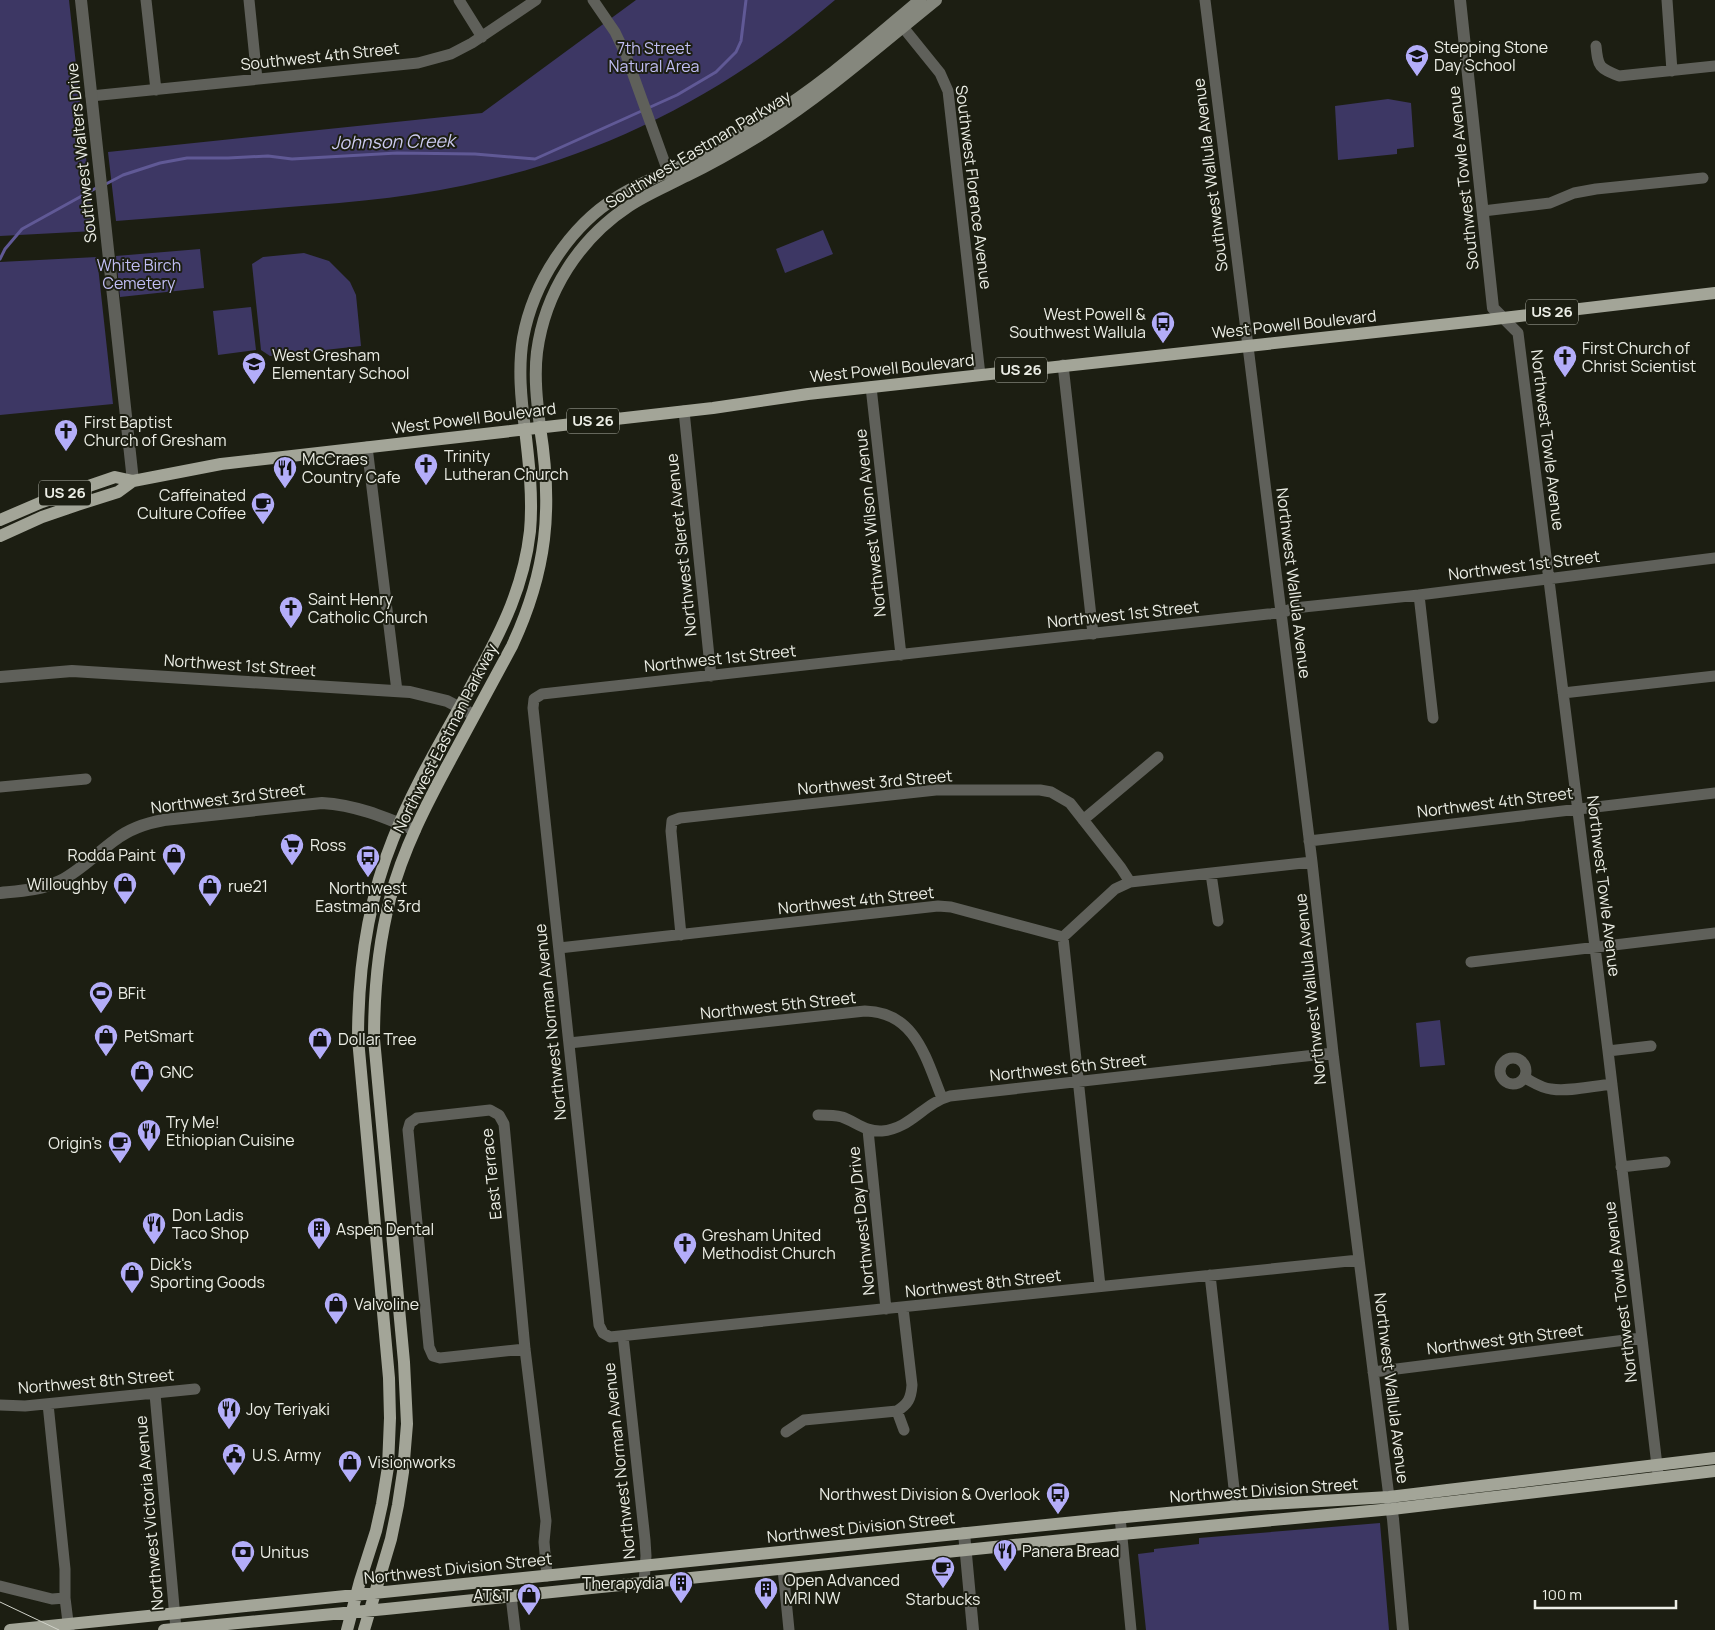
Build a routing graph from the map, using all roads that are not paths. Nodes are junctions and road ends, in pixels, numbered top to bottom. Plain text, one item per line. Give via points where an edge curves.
1 (81, 0) edge
2 (146, 0) edge
3 (249, 0) edge
4 (459, 0) edge
5 (536, 0) edge
6 (593, 0) edge
7 (920, 0) edge
8 (936, 0) edge
9 (1204, 0) edge
10 (1460, 0) edge
11 (1667, 0) edge
12 (900, 23) junction
13 (482, 37) junction
14 (1596, 46) dead end
15 (1715, 66) edge
16 (1672, 71) junction
17 (257, 78) junction
18 (156, 90) junction
19 (91, 96) junction
20 (670, 178) junction
21 (1703, 178) dead end
22 (1482, 212) junction
23 (1715, 293) edge
24 (1503, 318) junction
25 (1247, 345) junction
26 (1064, 365) junction
27 (980, 375) junction
28 (871, 387) junction
29 (684, 411) junction
30 (540, 427) junction
31 (525, 429) junction
32 (367, 447) junction
33 (133, 480) junction
34 (0, 520) edge
35 (0, 536) edge
36 (1715, 558) edge
37 (1549, 578) junction
38 (1419, 595) junction
39 (1281, 612) junction
40 (1093, 634) junction
41 (901, 655) junction
42 (711, 676) junction
43 (1715, 676) edge
44 (0, 677) edge
45 (397, 691) junction
46 (1563, 693) junction
47 (534, 699) joint
48 (461, 707) junction
49 (474, 715) junction
50 (1433, 718) dead end
51 (1158, 757) dead end
52 (86, 779) dead end
53 (0, 787) edge
54 (1715, 793) edge
55 (1578, 809) junction
56 (1083, 820) junction
57 (400, 823) junction
58 (415, 830) junction
59 (1309, 841) junction
60 (1312, 862) junction
61 (1211, 874) junction
62 (1130, 882) junction
63 (0, 893) edge
64 (1218, 922) dead end
65 (1715, 933) edge
66 (682, 935) junction
67 (1063, 937) junction
68 (1595, 947) junction
69 (559, 948) junction
70 (1471, 962) dead end
71 (569, 1043) junction
72 (1651, 1046) dead end
73 (1608, 1051) junction
74 (1333, 1053) junction
75 (1525, 1078) dead end
76 (1078, 1082) junction
77 (1612, 1084) junction
78 (942, 1098) junction
79 (818, 1115) dead end
80 (868, 1130) junction
81 (1665, 1162) dead end
82 (1621, 1167) junction
83 (1359, 1260) junction
84 (1210, 1275) junction
85 (1100, 1286) junction
86 (903, 1308) junction
87 (886, 1309) junction
88 (610, 1336) joint
89 (623, 1336) junction
90 (1641, 1338) junction
91 (525, 1349) junction
92 (1373, 1372) junction
93 (195, 1389) dead end
94 (154, 1394) junction
95 (48, 1404) junction
96 (0, 1405) edge
97 (897, 1411) junction
98 (904, 1430) dead end
99 (786, 1432) dead end
100 (1715, 1458) edge
101 (1657, 1471) junction
102 (1715, 1471) edge
103 (1390, 1503) junction
104 (1236, 1506) junction
105 (1120, 1517) junction
106 (964, 1533) junction
107 (1122, 1534) junction
108 (965, 1550) junction
109 (646, 1565) junction
110 (783, 1569) junction
111 (547, 1576) junction
112 (644, 1582) junction
113 (0, 1586) edge
114 (374, 1594) junction
115 (356, 1595) junction
116 (512, 1596) junction
117 (65, 1598) junction
118 (368, 1611) junction
119 (351, 1612) junction
120 (174, 1613) junction
121 (69, 1627) edge
122 (170, 1629) edge
123 (10, 1630) edge
124 (347, 1630) edge
125 (364, 1630) edge
126 (515, 1630) edge
127 (789, 1630) edge
128 (973, 1630) edge
129 (1132, 1630) edge
130 (1403, 1630) edge

1 - 19 street, Southwest Walters Drive
2 - 18 street
3 - 17 street
4 - 13 street
5 - 13 street, Southwest 4th Street
6 - 20 street via 626,55
7 - 12 main road, Southwest Eastman Parkway
8 - 12 main road, Southwest Eastman Parkway
9 - 25 street, Southwest Wallula Avenue
10 - 22 street, Southwest Towle Avenue
11 - 16 street
12 - 20 main road, Southwest Eastman Parkway via 834,83 795,112 734,151
12 - 27 street, Southwest Florence Avenue via 940,73 948,91
13 - 17 street, Southwest 4th Street via 451,54 418,63
14 - 16 street via 1598,63 1605,71 1619,76
15 - 16 street
17 - 18 street, Southwest 4th Street
18 - 19 street, Southwest 4th Street
19 - 33 street, Southwest Walters Drive
20 - 30 main road, Southwest Eastman Parkway via 603,226 560,279 547,310 537,352 536,390
20 - 31 main road, Southwest Eastman Parkway via 631,188 593,214 563,248 544,277 523,338 521,381
21 - 22 street via 1596,188 1550,203
22 - 24 street, Southwest Towle Avenue via 1493,308
23 - 24 main road, West Powell Boulevard / US 26
24 - 25 main road, West Powell Boulevard / US 26
24 - 37 street, Northwest Towle Avenue via 1518,333
25 - 26 main road, West Powell Boulevard / US 26
25 - 39 street, Northwest Wallula Avenue
26 - 27 main road, West Powell Boulevard / US 26
26 - 40 street
27 - 28 main road, West Powell Boulevard / US 26
28 - 29 main road, West Powell Boulevard / US 26
28 - 41 street, Northwest Wilson Avenue
29 - 30 main road, West Powell Boulevard / US 26
29 - 42 street, Northwest Sleret Avenue
30 - 31 main road, West Powell Boulevard / US 26
30 - 49 main road, Northwest Eastman Parkway via 547,513 538,576 518,632
31 - 32 main road, West Powell Boulevard / US 26
31 - 48 main road, Northwest Eastman Parkway via 531,511 525,559 506,620
32 - 33 main road, West Powell Boulevard / US 26 via 221,464
32 - 45 street
33 - 34 main road, West Powell Boulevard / US 26 via 115,477
33 - 35 main road, West Powell Boulevard / US 26 via 118,492
36 - 37 street, Northwest 1st Street
37 - 38 street, Northwest 1st Street
37 - 46 street, Northwest Towle Avenue
38 - 39 street, Northwest 1st Street
38 - 50 street
39 - 40 street, Northwest 1st Street
39 - 59 street, Northwest Wallula Avenue
40 - 41 street, Northwest 1st Street
41 - 42 street, Northwest 1st Street
42 - 47 street, Northwest 1st Street via 542,694
43 - 46 street
44 - 45 street, Northwest 1st Street via 72,670
45 - 48 street, Northwest 1st Street via 434,697
46 - 55 street, Northwest Towle Avenue
47 - 69 street, Northwest Norman Avenue
48 - 49 street, Northwest 1st Street
48 - 57 main road, Northwest Eastman Parkway
49 - 58 main road, Northwest Eastman Parkway
51 - 56 street
52 - 53 street
54 - 55 street, Northwest 4th Street
55 - 59 street, Northwest 4th Street
55 - 68 street, Northwest Towle Avenue
56 - 62 street, Northwest 3rd Street
56 - 66 street, Northwest 3rd Street via 1070,803 1040,790 936,790 680,818 672,821 671,831
57 - 58 street, Northwest 3rd Street
57 - 63 street, Northwest 3rd Street via 362,809 322,804 164,820 140,826 116,838 59,881
57 - 115 main road, Northwest Eastman Parkway via 382,868 370,914 358,1000 359,1060 390,1418 382,1504
58 - 114 main road, Northwest Eastman Parkway via 385,918 374,1008 375,1055 407,1424 398,1505
59 - 60 street, Northwest Wallula Avenue
60 - 61 street
60 - 74 street, Northwest Wallula Avenue
61 - 62 street
61 - 64 street
62 - 67 street via 1115,889
65 - 68 street
66 - 67 street, Northwest 4th Street via 938,906
66 - 69 street, Northwest 4th Street
67 - 76 street
68 - 70 street
68 - 73 street, Northwest Towle Avenue
69 - 71 street, Northwest Norman Avenue
71 - 78 street, Northwest 5th Street via 876,1011 897,1019 914,1035
71 - 88 street, Northwest Norman Avenue via 599,1325 603,1333
72 - 73 street
73 - 77 street, Northwest Towle Avenue
74 - 76 street, Northwest 6th Street
74 - 83 street, Northwest Wallula Avenue
75 - 77 street via 1539,1086 1561,1090
76 - 78 street, Northwest 6th Street
76 - 85 street
77 - 82 street, Northwest Towle Avenue
78 - 80 street, Northwest 6th Street via 902,1125 881,1131
79 - 80 street via 842,1117
80 - 87 street, Northwest Day Drive
81 - 82 street
82 - 90 street, Northwest Towle Avenue
83 - 84 street, Northwest 8th Street
83 - 92 street, Northwest Wallula Avenue
84 - 85 street, Northwest 8th Street
84 - 104 street
85 - 86 street, Northwest 8th Street
86 - 87 street, Northwest 8th Street
86 - 97 street via 912,1396 906,1406
87 - 89 street, Northwest 8th Street
88 - 89 street, Northwest 8th Street
89 - 109 street, Northwest Norman Avenue
90 - 92 street, Northwest 9th Street
90 - 101 street, Northwest Towle Avenue
91 - 91 street, East Terrace via 440,1358 433,1356 429,1347 408,1130 410,1122 417,1118 490,1110 500,1115 504,1124
91 - 111 street, East Terrace via 546,1521
92 - 103 street, Northwest Wallula Avenue
93 - 94 street, Northwest 8th Street
94 - 95 street, Northwest 8th Street
94 - 120 street, Northwest Victoria Avenue
95 - 96 street, Northwest 8th Street
95 - 117 street via 65,1569
97 - 98 street
97 - 99 street via 804,1420
100 - 101 main road, Northwest Division Street
101 - 102 main road, Northwest Division Street
101 - 103 main road, Northwest Division Street
103 - 104 main road, Northwest Division Street
103 - 107 main road, Northwest Division Street
103 - 130 street, Northwest Wallula Avenue
104 - 105 main road, Northwest Division Street
105 - 106 main road, Northwest Division Street
105 - 107 street
106 - 108 street
106 - 109 main road, Northwest Division Street
107 - 108 main road, Northwest Division Street
107 - 129 street
108 - 110 main road, Northwest Division Street
108 - 128 street
109 - 111 main road, Northwest Division Street
109 - 112 street, Northwest Norman Avenue
110 - 112 main road, Northwest Division Street
110 - 127 street
111 - 114 main road, Northwest Division Street
112 - 116 main road, Northwest Division Street
113 - 117 street via 52,1599
114 - 115 main road, Northwest Division Street
114 - 118 main road, Northwest Eastman Parkway
115 - 119 main road, Northwest Eastman Parkway
115 - 120 main road, Northwest Division Street
116 - 118 main road, Northwest Division Street
116 - 126 street
117 - 121 street
118 - 119 main road, Northwest Division Street
118 - 125 main road, Northwest Eastman Parkway
119 - 122 main road, Northwest Division Street
119 - 124 main road, Northwest Eastman Parkway
120 - 121 main road, Northwest Division Street
120 - 122 street, Northwest Victoria Avenue
121 - 123 main road, Northwest Division Street

